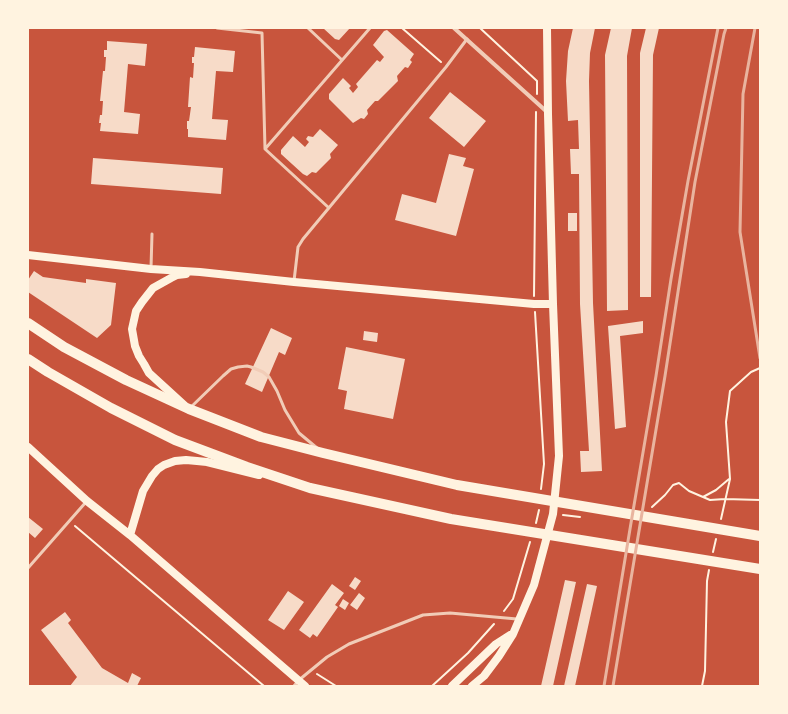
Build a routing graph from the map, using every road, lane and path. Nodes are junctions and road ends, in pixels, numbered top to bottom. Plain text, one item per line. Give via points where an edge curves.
1 (217, 28) edge
2 (266, 28) edge
3 (308, 28) edge
4 (370, 28) edge
5 (402, 28) edge
6 (454, 28) edge
7 (480, 28) edge
8 (547, 28) edge
9 (262, 33) junction
10 (467, 40) junction
11 (342, 60) junction
12 (446, 67) junction
13 (536, 102) junction
14 (548, 114) junction
15 (265, 149) junction
16 (328, 208) junction
17 (152, 234) dead end
18 (28, 255) edge
19 (151, 269) junction
20 (200, 272) junction
21 (294, 282) junction
22 (534, 304) junction
23 (553, 304) junction
24 (28, 323) edge
25 (28, 359) edge
26 (189, 409) junction
27 (28, 447) edge
28 (323, 453) junction
29 (730, 479) dead end
30 (310, 488) junction
31 (541, 495) dead end
32 (702, 497) junction
33 (760, 500) edge
34 (87, 501) junction
35 (647, 509) dead end
36 (539, 510) dead end
37 (553, 514) junction
38 (585, 518) dead end
39 (69, 521) junction
40 (535, 525) dead end
41 (130, 535) junction
42 (760, 536) edge
43 (531, 540) dead end
44 (28, 568) edge
45 (760, 569) edge
46 (500, 617) junction
47 (519, 619) junction
48 (513, 634) junction
49 (311, 670) junction
50 (484, 676) junction
51 (302, 685) edge
52 (264, 686) edge
53 (336, 686) edge
54 (432, 686) edge
55 (452, 686) edge
56 (472, 686) edge
57 (480, 686) edge

1 - 9 lane
2 - 9 lane
3 - 11 lane
4 - 11 lane
5 - 12 path
6 - 10 street
7 - 13 path via 537,81
8 - 14 main road
9 - 15 lane
10 - 12 lane
10 - 13 street
11 - 15 lane
12 - 16 lane
13 - 14 street
13 - 22 path
14 - 23 main road
15 - 16 lane
16 - 21 lane via 298,247
17 - 19 lane
18 - 19 main road
19 - 20 main road
20 - 21 main road
20 - 26 main road via 177,275 153,288 136,311 132,329 135,346 149,373
21 - 22 main road
22 - 23 main road
22 - 31 path via 544,464
23 - 37 main road via 560,456
24 - 26 highway via 64,347 126,380
25 - 30 highway via 111,408 175,440
26 - 28 highway via 262,437
26 - 28 lane via 231,369 251,367 269,377 299,432
27 - 34 main road
28 - 42 highway via 457,485
29 - 32 path
30 - 41 main road via 207,462 175,461 164,465 152,476 143,491
30 - 45 highway via 452,519
32 - 33 path via 710,500
32 - 35 path via 679,483 673,485
34 - 39 lane
34 - 41 main road
36 - 40 path
37 - 38 path
37 - 47 main road via 534,585
39 - 44 lane
39 - 52 path
41 - 51 main road
43 - 46 path via 513,599
46 - 47 lane
46 - 49 lane via 450,613 423,615 349,644
46 - 54 path via 468,653
47 - 48 main road
48 - 50 main road
48 - 55 main road via 496,644
49 - 51 lane
49 - 53 path
50 - 56 main road
50 - 57 main road

